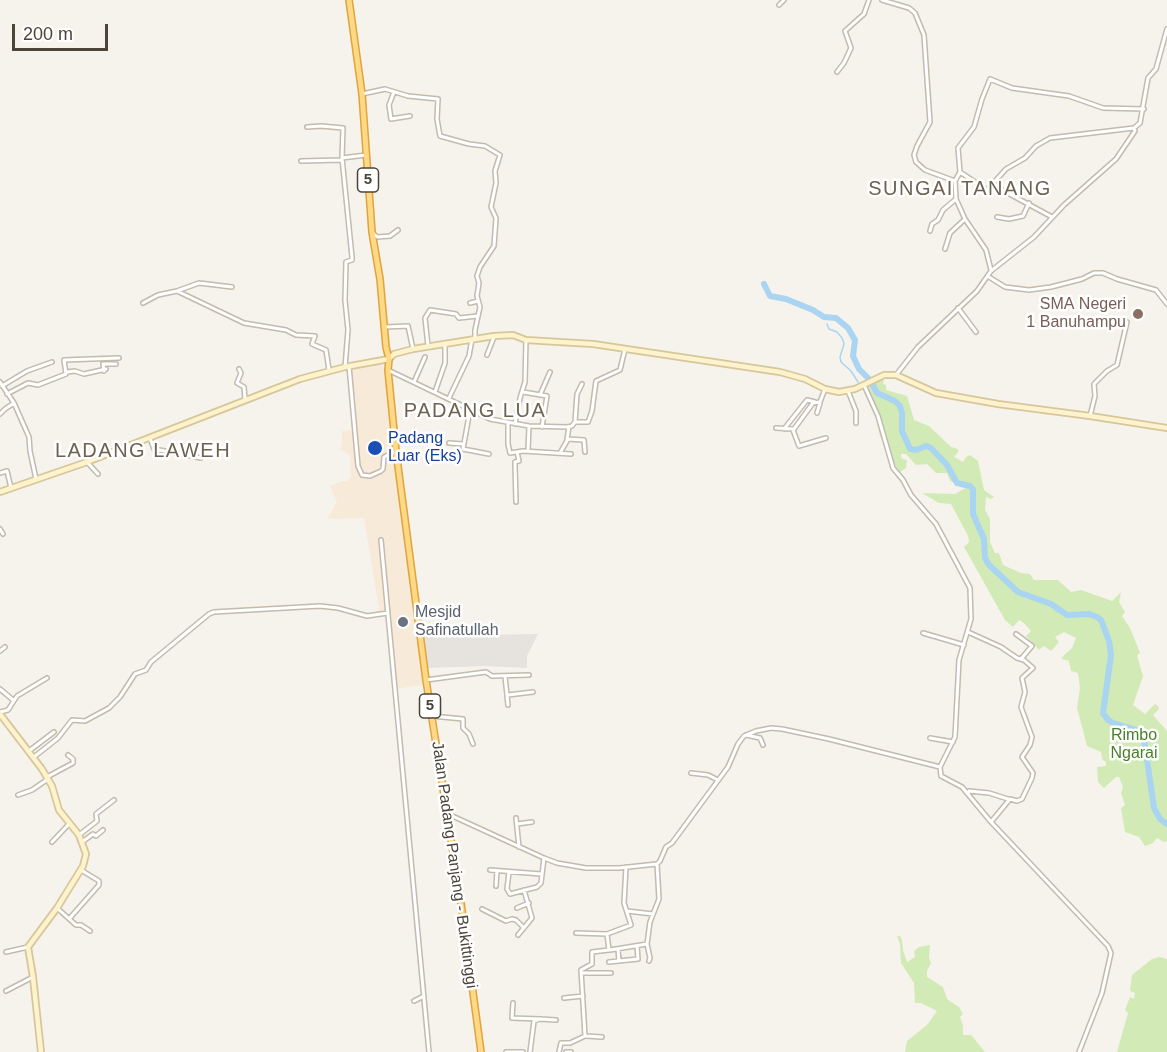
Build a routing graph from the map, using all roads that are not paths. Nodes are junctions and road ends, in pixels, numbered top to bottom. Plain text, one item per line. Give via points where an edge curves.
1 (349, 0) edge
2 (784, 0) edge
3 (869, 0) edge
4 (882, 0) edge
5 (779, 6) dead end
6 (1167, 29) edge
7 (837, 72) dead end
8 (394, 92) junction
9 (362, 94) junction
10 (1144, 108) junction
11 (410, 116) dead end
12 (307, 128) dead end
13 (1134, 128) junction
14 (366, 155) junction
15 (342, 159) junction
16 (301, 160) dead end
17 (960, 172) junction
18 (955, 181) junction
19 (993, 184) junction
20 (956, 199) junction
21 (1029, 203) junction
22 (997, 217) dead end
23 (1052, 218) junction
24 (965, 219) junction
25 (398, 230) dead end
26 (930, 231) dead end
27 (372, 232) junction
28 (945, 249) dead end
29 (991, 271) junction
30 (988, 277) junction
31 (231, 287) dead end
32 (177, 291) junction
33 (478, 301) junction
34 (143, 303) dead end
35 (470, 303) dead end
36 (1167, 304) edge
37 (958, 308) junction
38 (478, 316) junction
39 (1126, 322) dead end
40 (385, 327) junction
41 (976, 332) dead end
42 (494, 336) junction
43 (474, 339) junction
44 (526, 340) junction
45 (445, 343) junction
46 (428, 346) junction
47 (413, 349) junction
48 (625, 349) junction
49 (488, 355) dead end
50 (425, 357) dead end
51 (119, 358) dead end
52 (389, 359) junction
53 (52, 362) dead end
54 (116, 364) dead end
55 (347, 366) junction
56 (239, 369) dead end
57 (329, 370) junction
58 (388, 370) junction
59 (67, 372) junction
60 (550, 372) dead end
61 (896, 375) junction
62 (414, 382) junction
63 (1, 384) edge
64 (582, 384) dead end
65 (863, 384) junction
66 (825, 389) junction
67 (848, 391) junction
68 (435, 392) junction
69 (522, 392) junction
70 (7, 394) junction
71 (540, 395) junction
72 (448, 398) junction
73 (245, 399) junction
74 (814, 402) junction
75 (820, 402) junction
76 (14, 403) junction
77 (470, 410) junction
78 (817, 412) dead end
79 (0, 414) edge
80 (1090, 416) junction
81 (575, 422) junction
82 (508, 423) junction
83 (856, 423) dead end
84 (515, 424) junction
85 (529, 426) junction
86 (569, 426) junction
87 (542, 427) junction
88 (776, 428) dead end
89 (1167, 428) edge
90 (784, 429) junction
91 (793, 430) junction
92 (149, 436) junction
93 (826, 438) dead end
94 (568, 440) junction
95 (449, 443) dead end
96 (464, 444) junction
97 (396, 452) junction
98 (528, 452) junction
99 (585, 452) dead end
100 (489, 454) dead end
101 (560, 454) junction
102 (571, 454) dead end
103 (518, 457) junction
104 (201, 458) dead end
105 (87, 462) junction
106 (0, 473) edge
107 (98, 474) dead end
108 (36, 479) junction
109 (11, 488) junction
110 (0, 492) edge
111 (516, 502) dead end
112 (0, 529) edge
113 (3, 534) dead end
114 (381, 540) dead end
115 (388, 613) junction
116 (968, 632) junction
117 (923, 633) dead end
118 (1016, 634) dead end
119 (964, 645) junction
120 (5, 647) dead end
121 (0, 651) edge
122 (1021, 659) junction
123 (529, 675) dead end
124 (505, 676) junction
125 (47, 678) dead end
126 (426, 680) junction
127 (0, 689) edge
128 (533, 692) dead end
129 (507, 695) junction
130 (13, 700) junction
131 (508, 705) dead end
132 (0, 713) edge
133 (432, 716) junction
134 (54, 732) dead end
135 (746, 735) junction
136 (930, 738) dead end
137 (953, 742) junction
138 (473, 744) dead end
139 (763, 745) dead end
140 (28, 751) junction
141 (68, 755) dead end
142 (33, 758) junction
143 (940, 767) junction
144 (691, 773) dead end
145 (48, 778) junction
146 (718, 780) junction
147 (968, 794) junction
148 (18, 795) dead end
149 (1010, 799) junction
150 (114, 800) dead end
151 (448, 814) junction
152 (516, 818) dead end
153 (532, 822) dead end
154 (991, 822) junction
155 (69, 824) junction
156 (517, 824) junction
157 (103, 830) dead end
158 (79, 835) junction
159 (52, 842) dead end
160 (82, 842) junction
161 (519, 847) junction
162 (544, 858) junction
163 (657, 864) junction
164 (81, 867) junction
165 (626, 867) junction
166 (490, 870) dead end
167 (497, 871) junction
168 (508, 872) junction
169 (541, 874) junction
170 (496, 886) dead end
171 (524, 890) junction
172 (529, 903) junction
173 (57, 908) junction
174 (518, 908) dead end
175 (482, 909) dead end
176 (627, 911) junction
177 (653, 914) junction
178 (69, 919) junction
179 (524, 928) junction
180 (90, 931) dead end
181 (576, 933) dead end
182 (607, 934) junction
183 (518, 935) dead end
184 (647, 944) junction
185 (637, 946) junction
186 (28, 947) junction
187 (618, 949) junction
188 (609, 950) junction
189 (6, 952) dead end
190 (619, 961) junction
191 (649, 961) dead end
192 (609, 962) dead end
193 (581, 973) junction
194 (611, 973) dead end
195 (33, 977) junction
196 (6, 991) dead end
197 (424, 996) junction
198 (583, 996) junction
199 (564, 998) dead end
200 (414, 1001) dead end
201 (513, 1003) dead end
202 (540, 1019) junction
203 (556, 1020) dead end
204 (585, 1036) junction
205 (602, 1037) dead end
206 (41, 1052) edge
207 (429, 1052) edge
208 (481, 1052) edge
209 (506, 1052) edge
210 (517, 1052) edge
211 (523, 1052) edge
212 (530, 1052) edge
213 (559, 1052) edge
214 (566, 1052) edge
215 (571, 1052) edge
216 (1078, 1052) edge

1 - 9 highway, Jalan Padang Panjang - Bukittinggi / 5
2 - 5 street
3 - 7 street via 864,14 845,31 851,48
4 - 18 street via 909,8 924,35 930,122 917,146 916,162
6 - 10 street via 1156,69 1148,78
8 - 9 street via 385,89
8 - 11 street via 389,105 391,119
8 - 33 street via 438,99 440,136 483,145 500,155 490,207 496,218 494,246 478,273
9 - 14 highway, Jalan Padang Panjang - Bukittinggi / 5
10 - 13 street via 1140,123
10 - 17 street via 1103,108 1070,96 1012,88 990,79 974,127 958,148
12 - 15 street via 343,128
13 - 19 street via 1050,138 1006,169
13 - 23 street via 1116,159
14 - 15 street
14 - 27 highway, Jalan Padang Panjang - Bukittinggi / 5
15 - 16 street
15 - 55 street via 352,256 346,262
17 - 18 street
17 - 19 street via 985,190
18 - 20 street
19 - 21 street
20 - 24 street
20 - 26 street via 943,210
21 - 22 street via 1023,216
21 - 23 street
23 - 29 street
24 - 28 street via 950,233
24 - 29 street via 986,250
25 - 27 street via 390,236 377,237
27 - 40 highway, Jalan Padang Panjang - Bukittinggi / 5
29 - 30 street
30 - 36 street via 1005,288 1029,290 1103,273 1156,290
30 - 37 street
31 - 32 street via 199,283
32 - 34 street
32 - 57 street via 244,322 315,336 312,345 326,350
33 - 35 street
33 - 38 street
37 - 41 street
37 - 61 street
38 - 43 street
38 - 46 street via 459,318 456,314 429,310 425,318
39 - 80 street via 1117,365 1094,384
40 - 47 street via 408,326
40 - 52 highway, Jalan Padang Panjang - Bukittinggi / 5
42 - 43 main road
42 - 44 main road via 513,335
42 - 49 street
43 - 45 main road
43 - 72 street
44 - 48 main road
44 - 69 street
45 - 46 main road
45 - 68 street via 445,363
46 - 47 main road
47 - 52 main road
48 - 66 main road via 780,372
48 - 81 street via 620,370 596,381 588,422
50 - 62 street
51 - 59 street via 64,360
52 - 55 main road
52 - 58 highway, Jalan Padang Panjang - Bukittinggi / 5
53 - 63 street
54 - 59 street via 103,364 105,370 84,374
55 - 57 main road
55 - 97 street via 358,466 364,477 381,471 384,457
56 - 73 street via 237,383 244,387
57 - 73 main road
58 - 62 street
58 - 97 highway, Jalan Padang Panjang - Bukittinggi / 5
59 - 70 street via 38,385 28,383
60 - 71 street
61 - 65 main road
61 - 80 main road via 936,393
62 - 68 street
63 - 70 street
64 - 81 street via 575,404
65 - 67 main road
65 - 116 street via 878,416 893,468 936,524 970,588
66 - 67 main road
66 - 75 street
67 - 83 street
68 - 72 street
69 - 71 street
69 - 84 street
70 - 76 street
71 - 87 street via 547,397
72 - 77 street
73 - 92 main road
74 - 75 street
74 - 90 street via 807,400
74 - 91 street
75 - 78 street
76 - 79 street
76 - 108 street via 29,437
77 - 82 street
77 - 96 street
80 - 89 main road
81 - 86 street
82 - 84 street
82 - 103 street via 508,451
84 - 85 street
85 - 87 street
85 - 98 street
86 - 87 street
86 - 94 street
88 - 90 street
90 - 91 street
91 - 93 street via 799,446
92 - 104 street via 154,449
92 - 105 main road
94 - 99 street via 584,440
94 - 101 street
95 - 96 street
96 - 100 street via 464,450
97 - 126 highway, Jalan Padang Panjang - Bukittinggi / 5
98 - 101 street
98 - 103 street
101 - 102 street
103 - 111 street via 514,465
105 - 107 street
105 - 108 main road
106 - 109 street via 8,471
108 - 109 main road
109 - 110 main road
112 - 113 street
114 - 115 street
115 - 142 street via 367,616 320,606 208,614 146,670 134,675 109,708 86,721 72,720 58,738
115 - 197 street
116 - 119 street
116 - 122 street
117 - 119 street
118 - 122 street via 1032,646
119 - 137 street via 959,660
120 - 121 street
122 - 149 street via 1033,668 1022,678 1025,692 1021,707 1032,737 1022,757 1033,773 1022,799
123 - 124 street
124 - 126 street via 486,672
124 - 129 street
125 - 130 street
126 - 133 highway, Jalan Padang Panjang - Bukittinggi / 5
127 - 130 street
128 - 129 street
129 - 131 street
130 - 132 street via 8,710
132 - 140 main road
133 - 138 street via 463,719 463,728
133 - 151 highway, Jalan Padang Panjang - Bukittinggi / 5
134 - 140 street
135 - 139 street via 760,738
135 - 143 street via 782,729
135 - 146 street
136 - 137 street
137 - 143 street
140 - 142 main road
141 - 145 street via 73,763
142 - 145 main road
143 - 147 street via 941,776
144 - 146 street
145 - 148 street
145 - 155 main road via 59,810
146 - 163 street
147 - 149 street via 989,793
147 - 154 street
149 - 154 street
150 - 158 street
151 - 161 street
151 - 208 highway, Jalan Padang Panjang - Bukittinggi / 5
152 - 156 street
153 - 156 street
154 - 216 street via 1111,953 1102,993
155 - 158 main road
155 - 159 street
156 - 161 street
157 - 160 street
158 - 160 main road
160 - 164 main road via 86,854
161 - 162 street
162 - 165 street via 572,866
162 - 169 street
163 - 165 street
163 - 177 street via 659,899
164 - 173 main road
164 - 178 street via 99,885
165 - 176 street
166 - 167 street
167 - 168 street
167 - 170 street
168 - 169 street
168 - 171 street via 508,892
169 - 171 street via 540,886
171 - 172 street
172 - 174 street
172 - 179 street via 532,918
173 - 178 street
173 - 186 main road
175 - 179 street via 506,921 514,919
176 - 177 street
176 - 182 street via 631,925
177 - 184 street
178 - 180 street
179 - 183 street
181 - 182 street
182 - 188 street
184 - 185 street
184 - 191 street
185 - 187 street
185 - 190 street via 638,959
186 - 189 street
186 - 195 main road
187 - 188 street
187 - 190 street
188 - 193 street via 592,952 592,964
190 - 192 street
193 - 194 street
193 - 198 street
195 - 196 street
195 - 206 main road
197 - 200 street
197 - 207 street
198 - 199 street
198 - 204 street
201 - 202 street via 512,1018
202 - 203 street
202 - 212 street via 534,1022
204 - 205 street
204 - 213 street via 570,1043 561,1042
209 - 210 street
210 - 211 street
214 - 215 street

